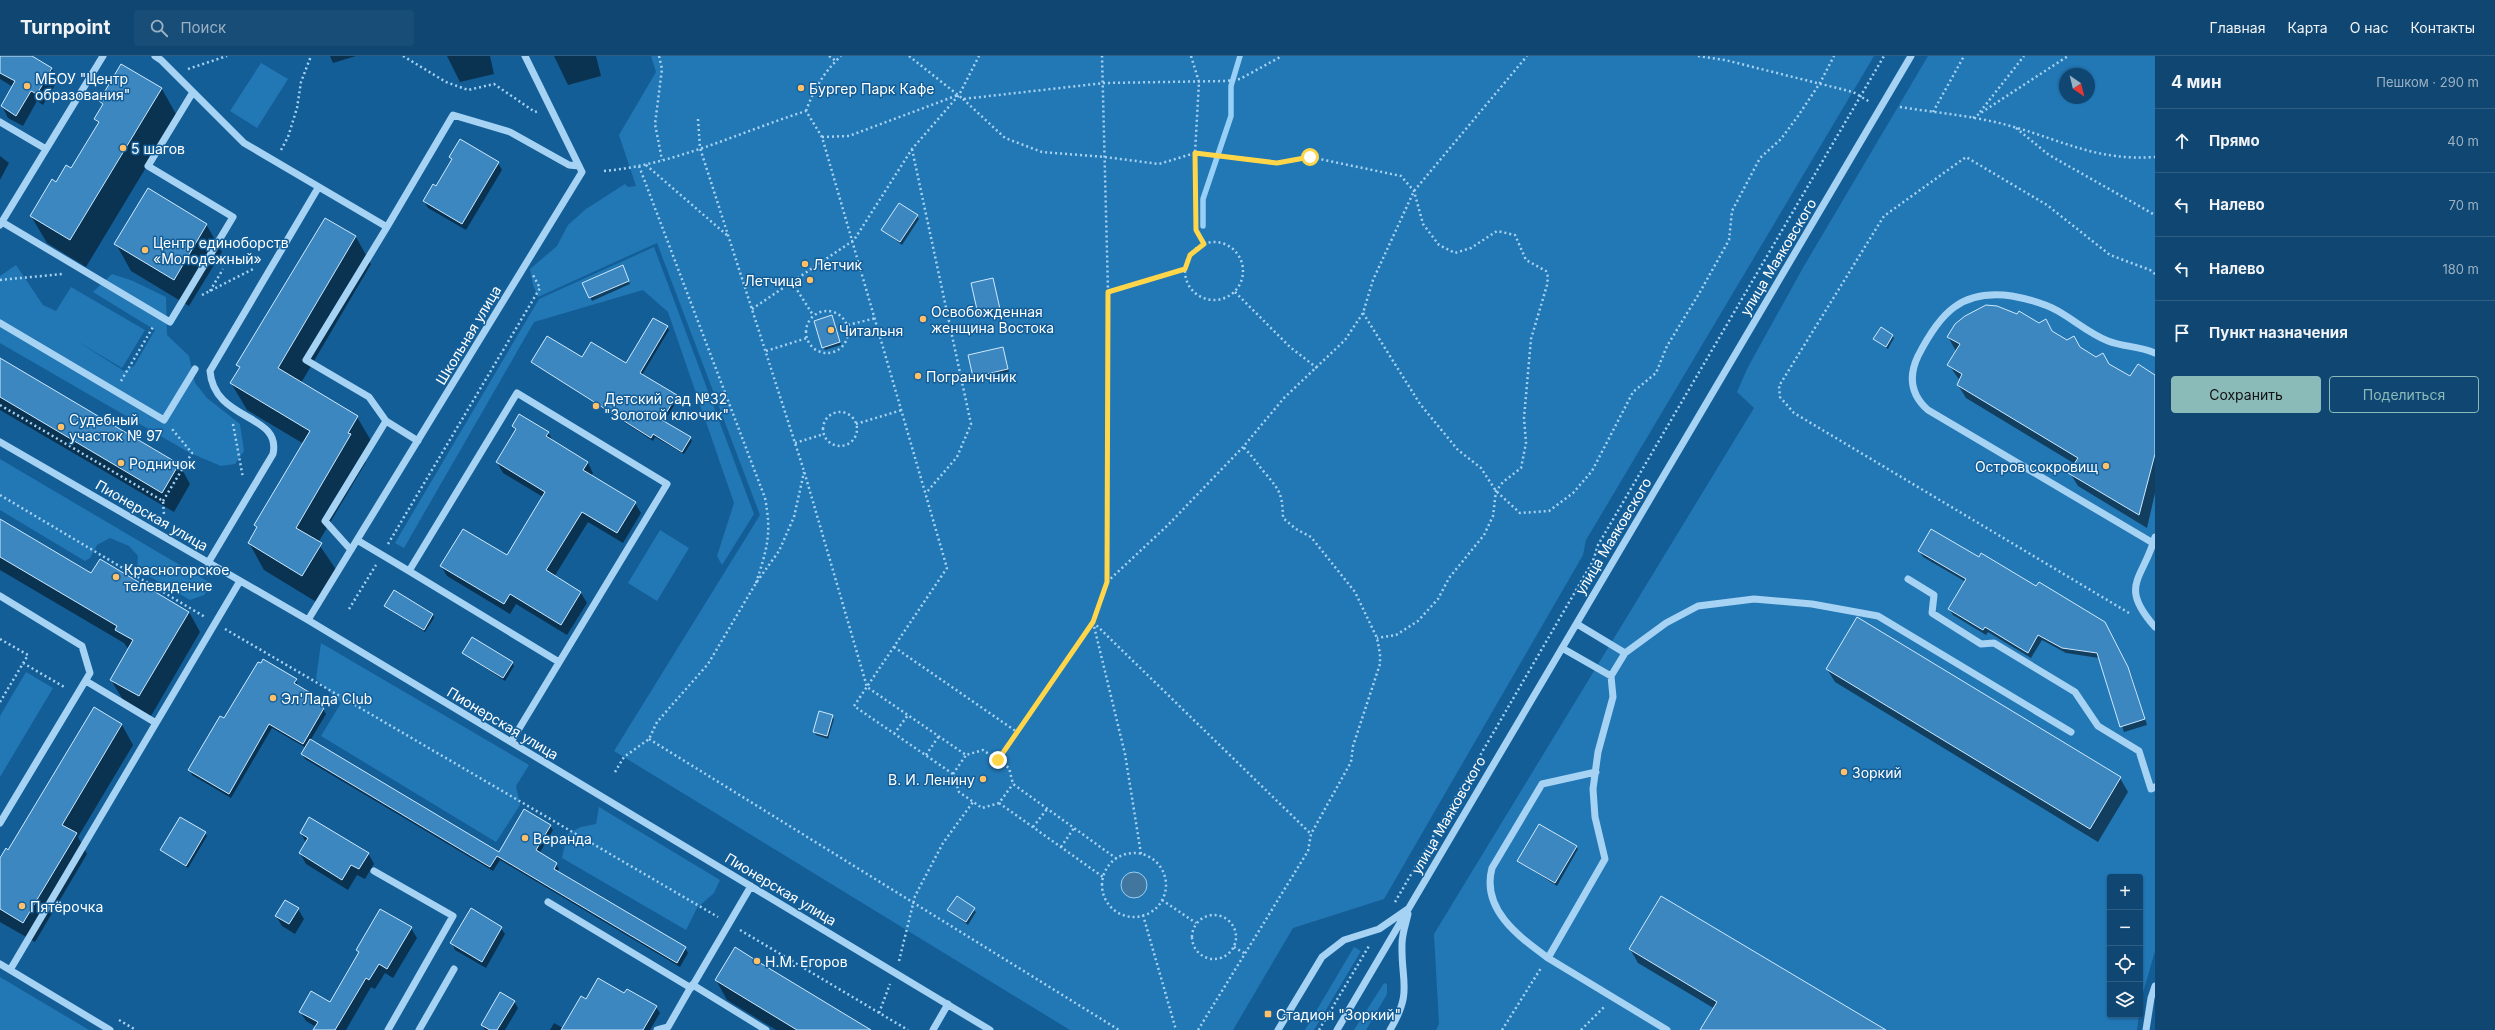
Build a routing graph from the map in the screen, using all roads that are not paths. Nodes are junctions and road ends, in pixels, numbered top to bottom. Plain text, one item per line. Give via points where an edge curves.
1 (102, 56) edge
2 (155, 56) edge
3 (525, 56) edge
4 (1911, 56) edge
5 (193, 92) junction
6 (0, 122) edge
7 (46, 149) junction
8 (579, 166) junction
9 (318, 188) junction
10 (1, 224) edge
11 (387, 227) junction
12 (0, 323) edge
13 (2155, 353) edge
14 (194, 369) dead end
15 (386, 421) junction
16 (418, 441) junction
17 (0, 442) edge
18 (357, 540) junction
19 (2154, 540) edge
20 (351, 550) junction
21 (208, 563) junction
22 (408, 571) junction
23 (1908, 579) dead end
24 (240, 581) junction
25 (0, 596) edge
26 (308, 620) junction
27 (1577, 624) junction
28 (2155, 627) edge
29 (1562, 648) junction
30 (1625, 653) junction
31 (559, 662) junction
32 (1611, 676) junction
33 (86, 681) junction
34 (156, 723) junction
35 (2071, 732) dead end
36 (510, 742) junction
37 (1596, 772) junction
38 (2155, 787) edge
39 (0, 824) edge
40 (374, 871) dead end
41 (751, 886) junction
42 (548, 902) dead end
43 (1409, 907) junction
44 (1548, 958) junction
45 (0, 964) edge
46 (454, 969) dead end
47 (10, 970) junction
48 (692, 986) junction
49 (2155, 986) edge
50 (948, 1004) junction
51 (669, 1028) edge
52 (110, 1030) edge
53 (388, 1030) edge
54 (419, 1030) edge
55 (657, 1030) edge
56 (766, 1030) edge
57 (933, 1030) edge
58 (990, 1030) edge
59 (1278, 1030) edge
60 (1337, 1030) edge
61 (1390, 1030) edge
62 (1667, 1030) edge
63 (2146, 1030) edge

1 - 7 street
2 - 5 street
3 - 8 street
4 - 27 street, улица Маяковского
5 - 9 street via 244,143
5 - 10 street via 148,166 233,217 170,322
6 - 7 street
7 - 10 street
8 - 11 street via 569,165 510,132 453,115
8 - 16 street, Школьная улица via 582,172
9 - 11 street
9 - 21 street via 210,371 211,383 216,394 230,406 266,428 273,436 275,444 273,454
11 - 15 street via 306,360 369,397
12 - 14 street via 164,420
13 - 19 street via 2108,341 2045,305 2021,298 1986,294 1964,301 1934,328 1917,359 1912,378 1918,402 1928,410
15 - 16 street
15 - 20 street via 325,522
16 - 18 street, Школьная улица
17 - 21 street, Пионерская улица
18 - 20 street, Школьная улица
18 - 22 street
19 - 28 street via 2134,585 2136,599
20 - 26 street, Школьная улица
21 - 24 street, Пионерская улица
22 - 31 street
22 - 31 street via 517,393 668,484
23 - 38 street via 1934,595 1932,613 1981,644 1994,643 2075,692 2098,726 2139,751 2151,788
24 - 26 street, Пионерская улица
24 - 34 street
25 - 33 street via 82,646 90,673
26 - 36 street, Пионерская улица
27 - 29 street, улица Маяковского
27 - 30 street
29 - 32 street
29 - 43 street, улица Маяковского
30 - 32 street
30 - 35 street via 1666,623 1698,606 1754,599 1812,604 1878,616
31 - 36 street
32 - 37 street via 1613,697 1598,752
33 - 34 street
33 - 39 street
34 - 47 street
36 - 41 street, Пионерская улица
37 - 44 street via 1593,789 1595,817 1605,860
37 - 44 street via 1542,784 1490,874 1491,894 1507,924 1525,942
40 - 53 street via 453,916
41 - 48 street
41 - 50 street, Пионерская улица
42 - 48 street
43 - 59 street via 1379,929 1344,940 1322,958
43 - 60 street, улица Маяковского
43 - 61 street via 1402,943 1406,988 1401,1012
44 - 62 street
45 - 47 street
46 - 54 street
47 - 52 street
48 - 51 street
48 - 56 street
49 - 63 street
50 - 57 street
50 - 58 street, Пионерская улица
51 - 55 street

